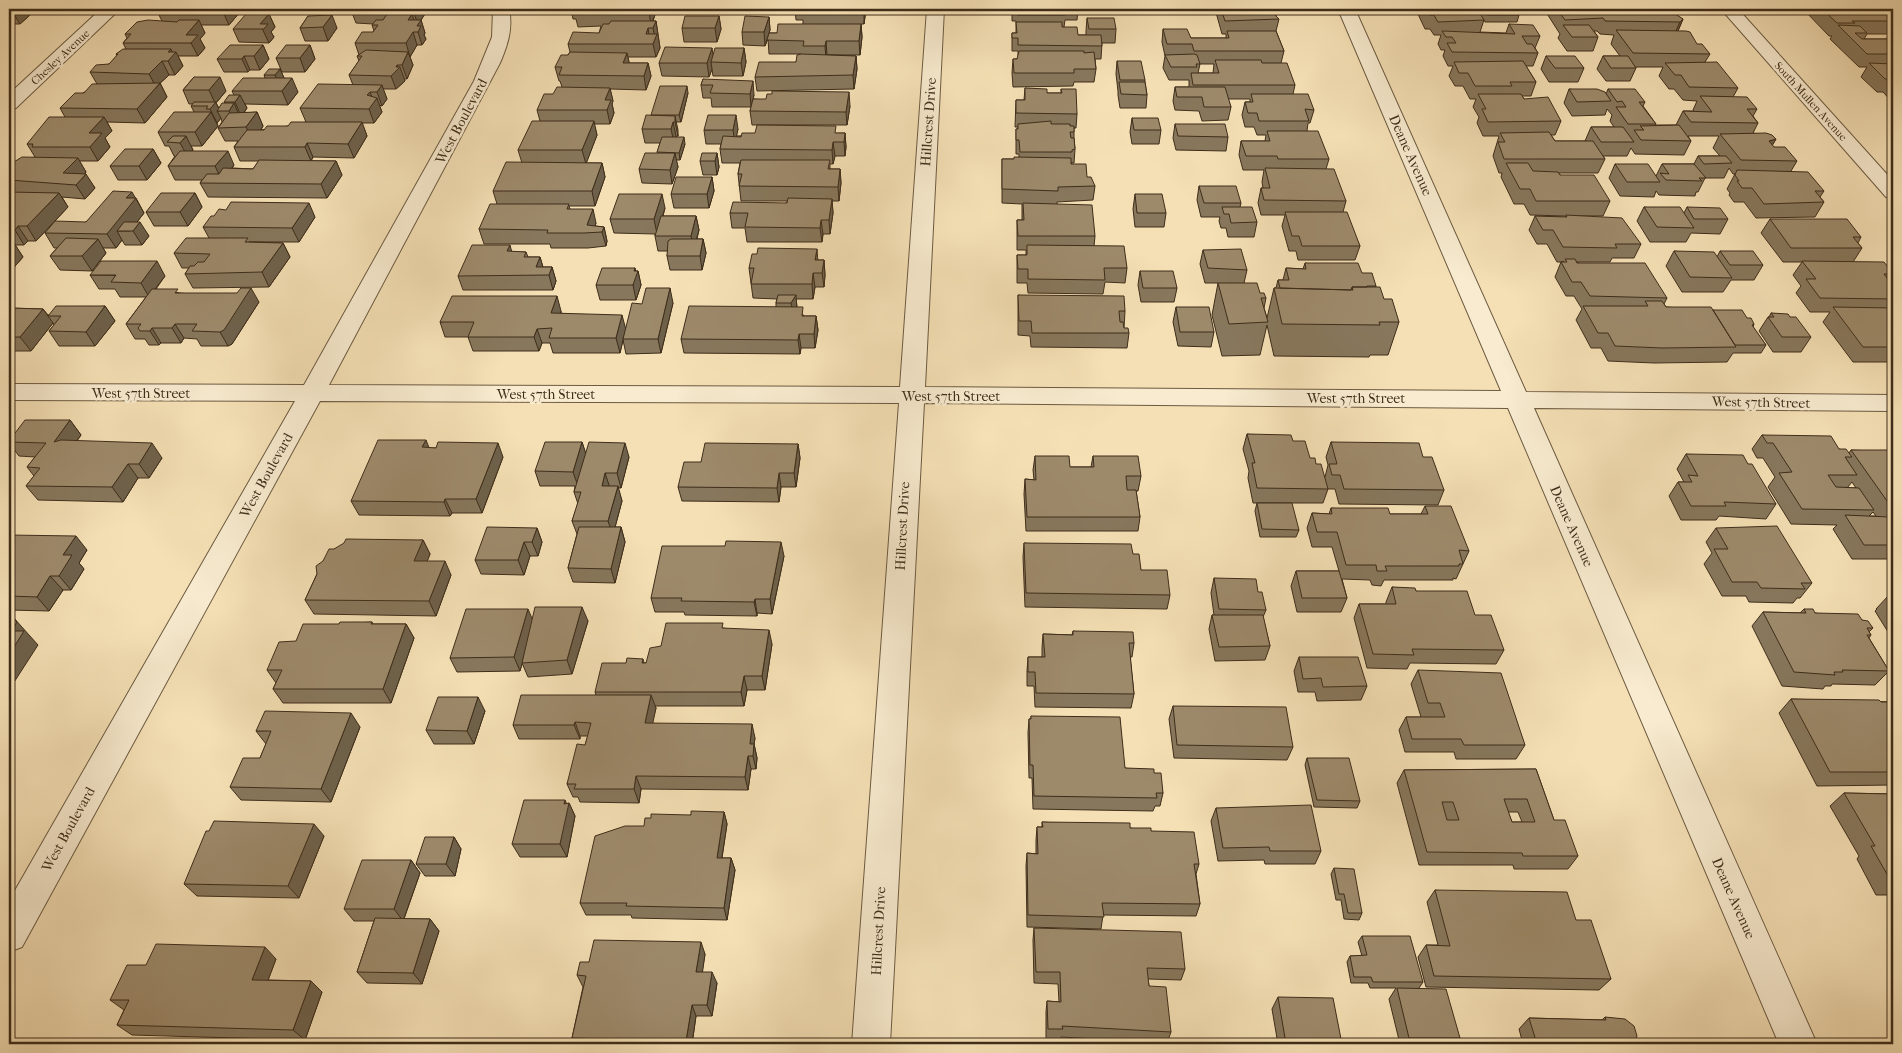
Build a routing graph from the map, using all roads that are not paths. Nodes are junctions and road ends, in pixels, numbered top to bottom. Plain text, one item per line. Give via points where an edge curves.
1 (111, 9) edge
2 (501, 9) edge
3 (936, 9) edge
4 (1347, 9) edge
5 (1729, 9) edge
6 (9, 104) edge
7 (1893, 193) edge
8 (9, 392) edge
9 (312, 394) junction
10 (910, 395) junction
11 (1517, 399) junction
12 (1893, 403) edge
13 (9, 935) edge
14 (871, 1044) edge
15 (1798, 1044) edge

1 - 6 street, Chesley Avenue
2 - 9 street, West Boulevard via 500,42 484,80
3 - 10 street, Hillcrest Drive
4 - 11 street, Deane Avenue
5 - 7 street, South Mullen Avenue
8 - 9 street, West 57th Street
9 - 10 street, West 57th Street
9 - 13 street, West Boulevard
10 - 11 street, West 57th Street
10 - 14 street, Hillcrest Drive
11 - 12 street, West 57th Street
11 - 15 street, Deane Avenue

